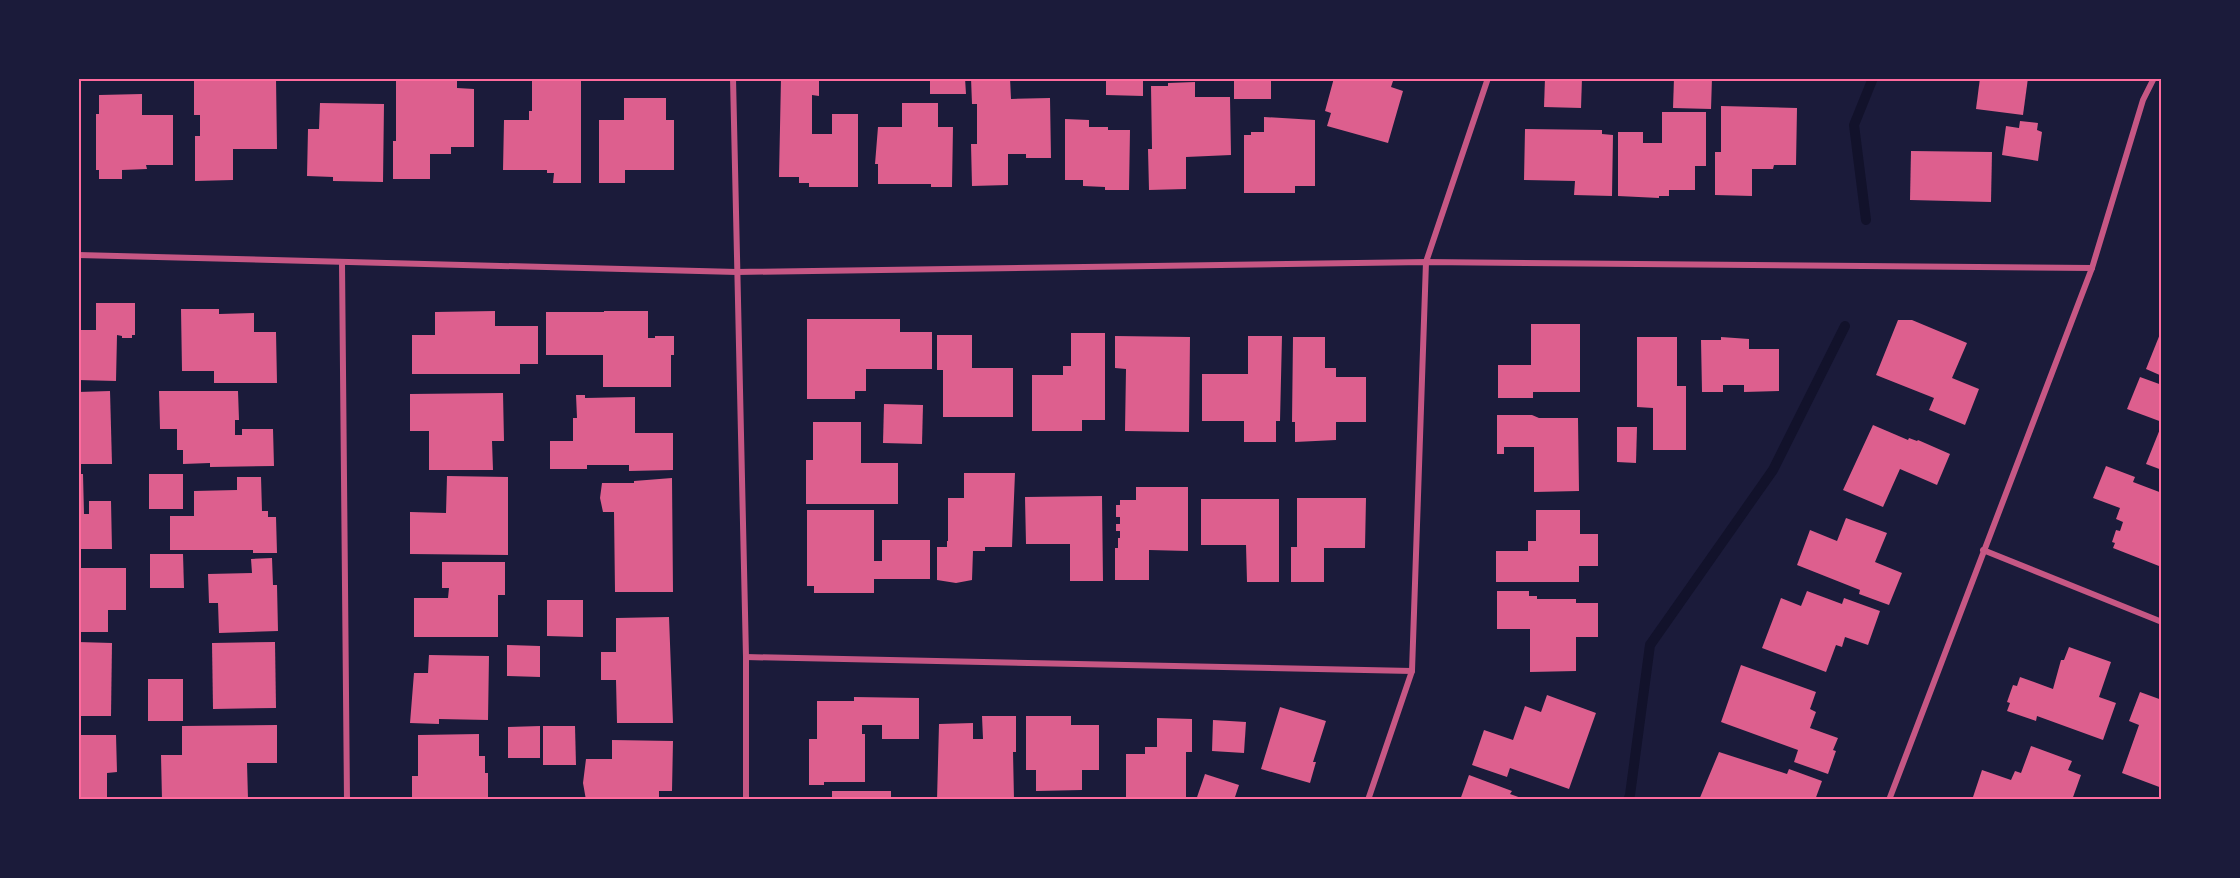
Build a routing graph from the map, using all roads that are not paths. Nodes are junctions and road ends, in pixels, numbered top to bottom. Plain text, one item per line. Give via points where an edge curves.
1 (733, 78) edge
2 (1488, 78) edge
3 (2154, 78) edge
4 (78, 255) edge
5 (1426, 262) junction
6 (342, 263) junction
7 (2092, 268) junction
8 (737, 272) junction
9 (1983, 550) junction
10 (2162, 622) edge
11 (746, 657) junction
12 (1412, 671) junction
13 (347, 800) edge
14 (746, 800) edge
15 (1368, 800) edge
16 (1889, 800) edge

1 - 8 street
2 - 5 street
3 - 7 street via 2143,100
4 - 6 street
5 - 7 street
5 - 8 street
5 - 12 street
6 - 8 street
6 - 13 street
7 - 9 street
8 - 11 street
9 - 10 street
9 - 16 street
11 - 12 street
11 - 14 street
12 - 15 street

